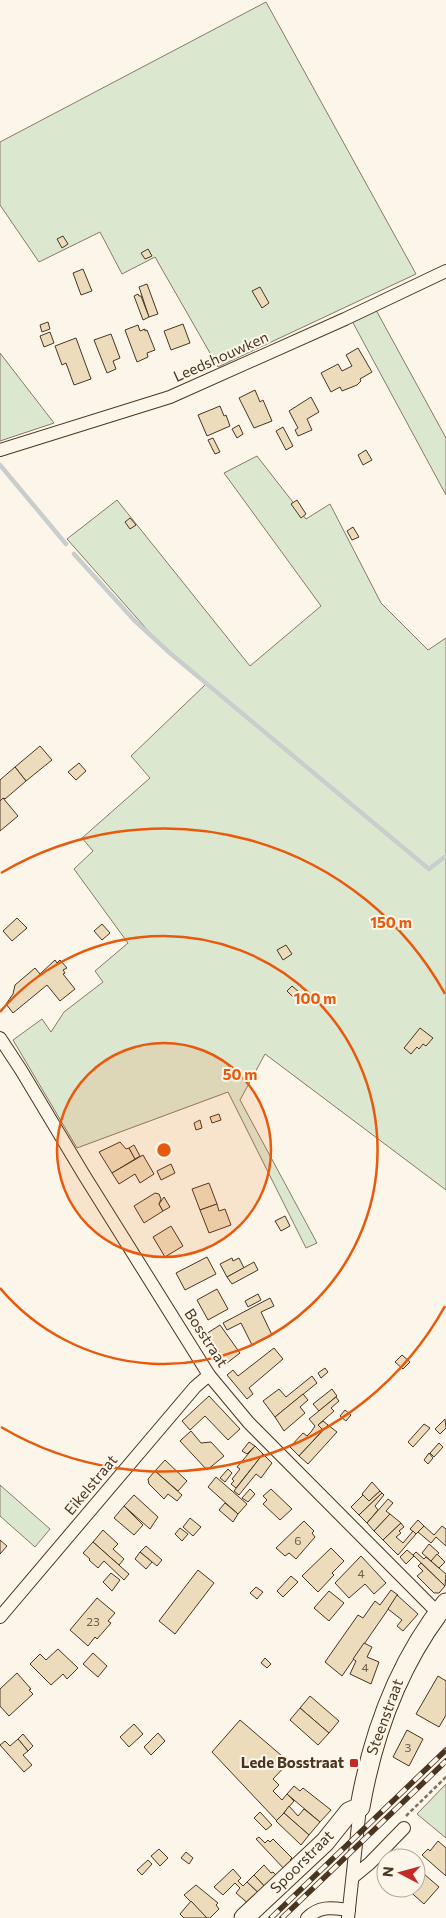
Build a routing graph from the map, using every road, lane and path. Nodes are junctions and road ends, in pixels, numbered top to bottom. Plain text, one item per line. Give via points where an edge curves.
1 (446, 271) edge
2 (0, 450) edge
3 (0, 1038) edge
4 (208, 1375) junction
5 (442, 1608) edge
6 (0, 1617) edge
7 (446, 1777) edge
8 (360, 1807) junction
9 (404, 1828) joint
10 (353, 1877) junction
11 (349, 1914) edge
12 (244, 1918) edge
13 (307, 1918) edge

1 - 2 street, Leedshouwken via 170,397
3 - 4 street, Bosstraat
4 - 5 street, Bosstraat via 249,1423
4 - 6 street, Eikelstraat
5 - 8 street, Steenstraat via 392,1692 369,1760
7 - 9 path via 406,1815
8 - 10 street, Steenstraat
8 - 12 street, Spoorstraat via 349,1812 325,1842
9 - 10 street
10 - 11 street, Steenstraat
11 - 13 street via 329,1908 320,1909

